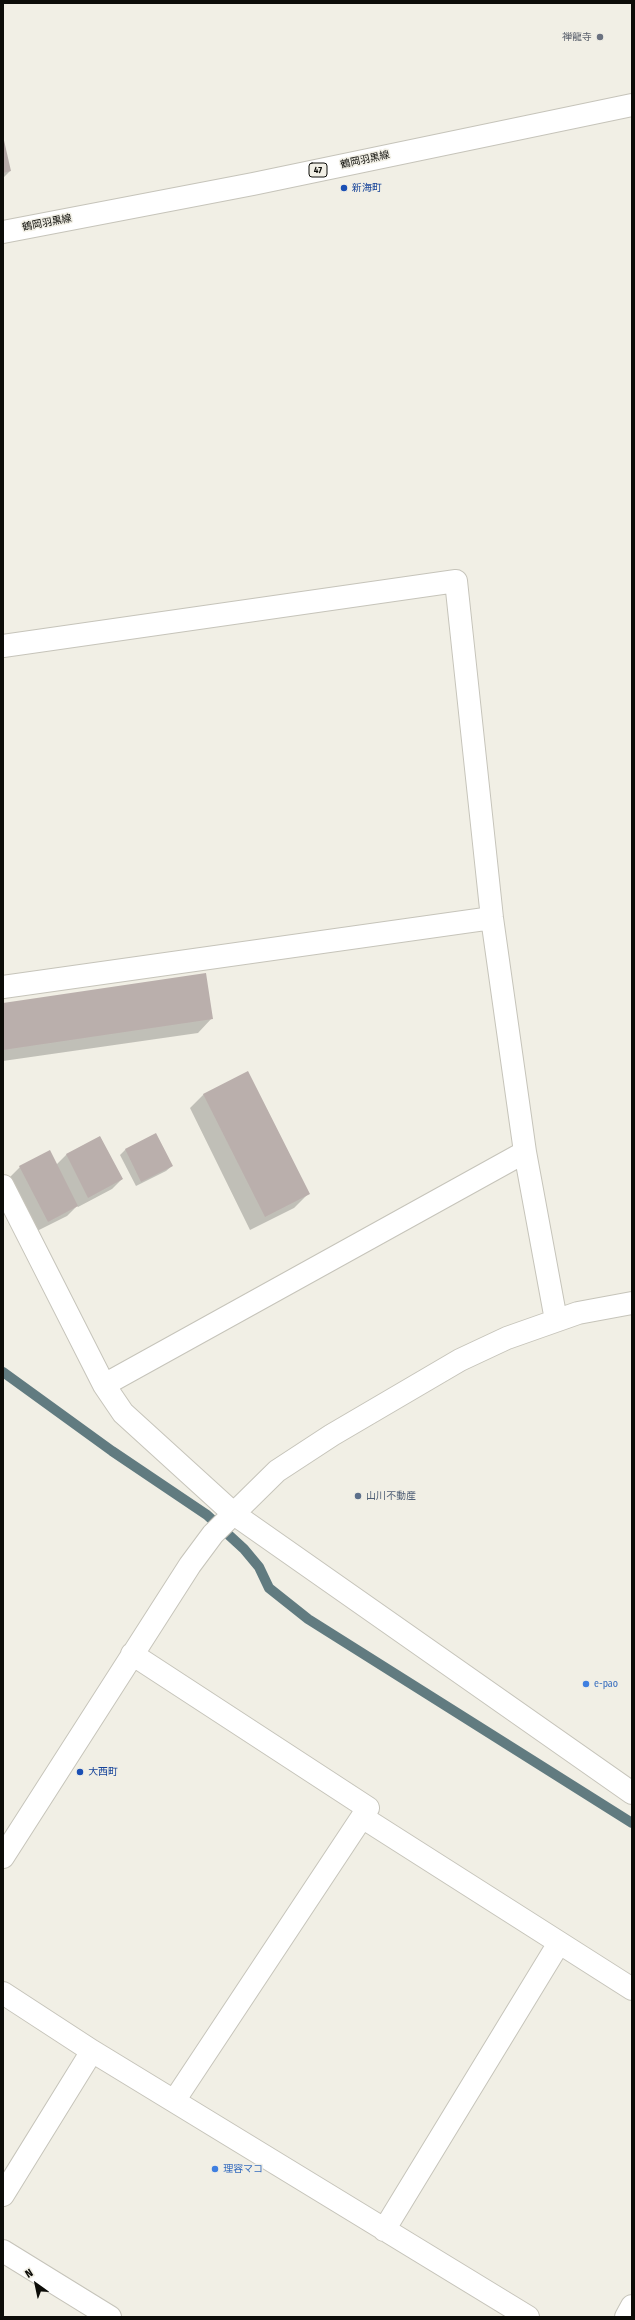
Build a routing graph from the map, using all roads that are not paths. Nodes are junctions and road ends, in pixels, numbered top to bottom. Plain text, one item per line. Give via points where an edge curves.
1 (632, 105) edge
2 (3, 232) edge
3 (3, 646) edge
4 (492, 918) junction
5 (3, 987) edge
6 (525, 1152) junction
7 (3, 1186) edge
8 (632, 1303) edge
9 (556, 1320) junction
10 (104, 1385) junction
11 (234, 1514) junction
12 (132, 1654) junction
13 (632, 1793) edge
14 (362, 1817) junction
15 (3, 1857) edge
16 (559, 1943) junction
17 (632, 1989) edge
18 (3, 1993) edge
19 (92, 2051) junction
20 (174, 2101) junction
21 (3, 2195) edge
22 (384, 2230) junction
23 (3, 2251) edge
24 (632, 2306) edge
25 (110, 2317) edge
26 (528, 2317) edge
27 (626, 2317) edge

1 - 2 street, 鶴岡羽黒線 / 47 via 253,184
3 - 4 street via 456,581
4 - 5 street
4 - 6 street
6 - 9 street
6 - 10 street
7 - 10 street
8 - 9 street via 578,1313
9 - 11 street via 507,1338 460,1360 332,1435 277,1471
10 - 11 street via 123,1413
11 - 12 street via 213,1534 190,1565
11 - 13 street
12 - 14 street via 368,1808
12 - 15 street
14 - 16 street
14 - 20 street
16 - 17 street
16 - 22 street
18 - 19 street
19 - 20 street
19 - 21 street
20 - 22 street
22 - 26 street
23 - 25 street
24 - 27 street

